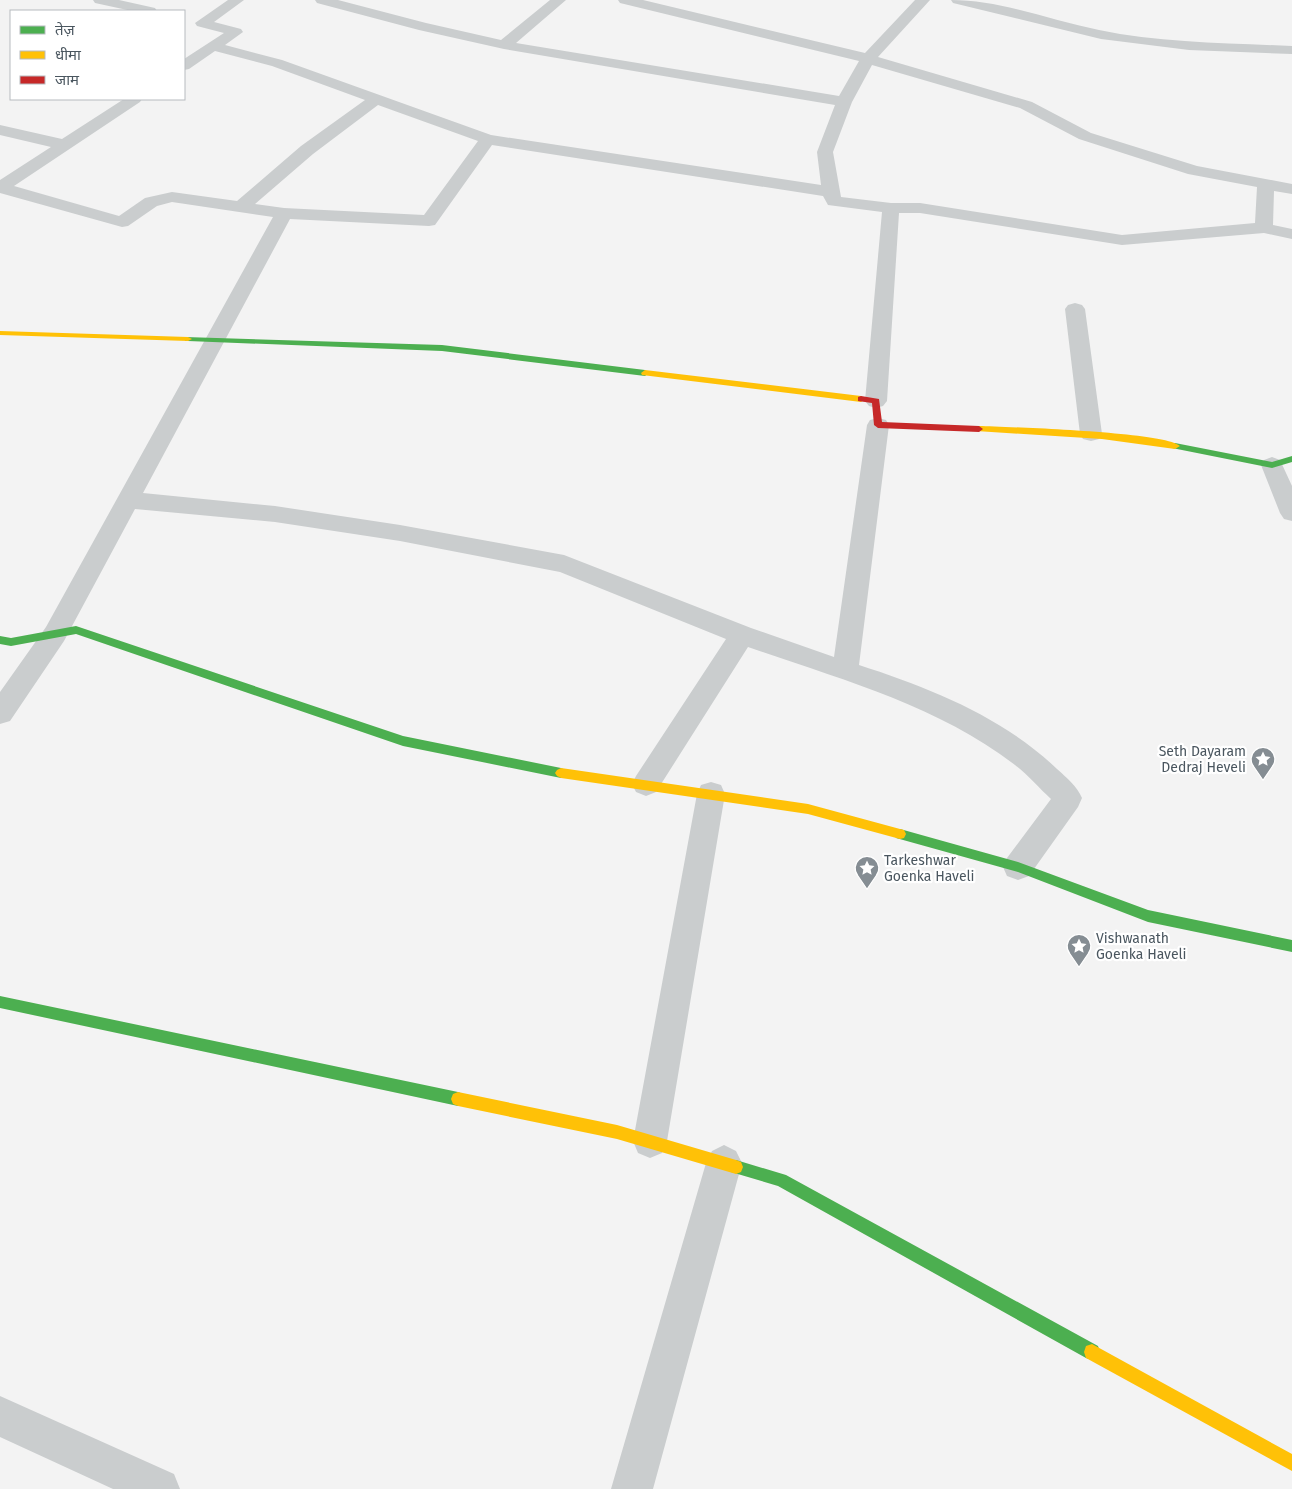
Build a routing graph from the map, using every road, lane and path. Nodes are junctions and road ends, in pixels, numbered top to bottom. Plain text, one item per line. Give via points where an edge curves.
1 (100, 0) edge
2 (237, 0) edge
3 (322, 0) edge
4 (559, 0) edge
5 (625, 0) edge
6 (923, 0) edge
7 (958, 0) edge
8 (671, 5) edge
9 (145, 10) edge
10 (185, 19) edge
11 (202, 23) junction
12 (504, 45) junction
13 (213, 46) junction
14 (1292, 50) edge
15 (868, 59) junction
16 (185, 65) edge
17 (376, 99) junction
18 (132, 100) edge
19 (844, 102) junction
20 (0, 130) edge
21 (488, 139) junction
22 (65, 145) junction
23 (1266, 184) junction
24 (1292, 189) edge
25 (830, 192) junction
26 (240, 207) junction
27 (891, 208) junction
28 (284, 213) junction
29 (1264, 228) junction
30 (1292, 234) edge
31 (1076, 309) dead end
32 (0, 333) edge
33 (216, 340) junction
34 (877, 413) junction
35 (1091, 434) junction
36 (1282, 462) edge
37 (128, 500) junction
38 (1292, 513) edge
39 (55, 634) junction
40 (742, 635) junction
41 (0, 640) edge
42 (845, 671) junction
43 (0, 713) edge
44 (646, 784) junction
45 (711, 794) junction
46 (1018, 868) junction
47 (1292, 946) edge
48 (0, 1002) edge
49 (650, 1141) junction
50 (724, 1163) junction
51 (0, 1416) edge
52 (1292, 1463) edge
53 (159, 1489) edge
54 (632, 1489) edge

1 - 9 street
2 - 11 street
3 - 12 street
4 - 12 street
5 - 8 street
6 - 15 street
7 - 14 street via 1101,35 1190,46
8 - 15 street
10 - 11 street
11 - 13 street via 236,32
12 - 19 street
13 - 16 street
13 - 17 street via 277,63
15 - 19 street
15 - 23 street via 1026,105 1094,139 1194,170
17 - 21 street
17 - 26 street via 307,150
18 - 22 street
19 - 25 street via 825,152
20 - 22 street
21 - 25 street
21 - 28 street via 429,221
22 - 26 street via 0,188 122,222 151,202 172,197
23 - 24 street
23 - 29 street
25 - 27 street via 834,200
26 - 28 street
27 - 29 street via 920,208 1122,240
27 - 34 street
28 - 33 street
29 - 30 street
31 - 35 street
32 - 33 street
33 - 34 street via 442,348
33 - 37 street
34 - 35 street
34 - 42 street
35 - 36 street
36 - 38 street
37 - 39 street
37 - 40 street via 275,514 400,533 564,564
39 - 41 street via 11,642
39 - 43 street
39 - 44 street via 76,630 403,741 568,774
40 - 42 street
40 - 44 street
42 - 46 street via 889,685 970,720 1025,757 1068,798
44 - 45 street
45 - 46 street via 808,809
45 - 49 street
46 - 47 street via 1148,916
48 - 49 street
49 - 50 street
50 - 52 street via 781,1180
50 - 54 street
51 - 53 street

